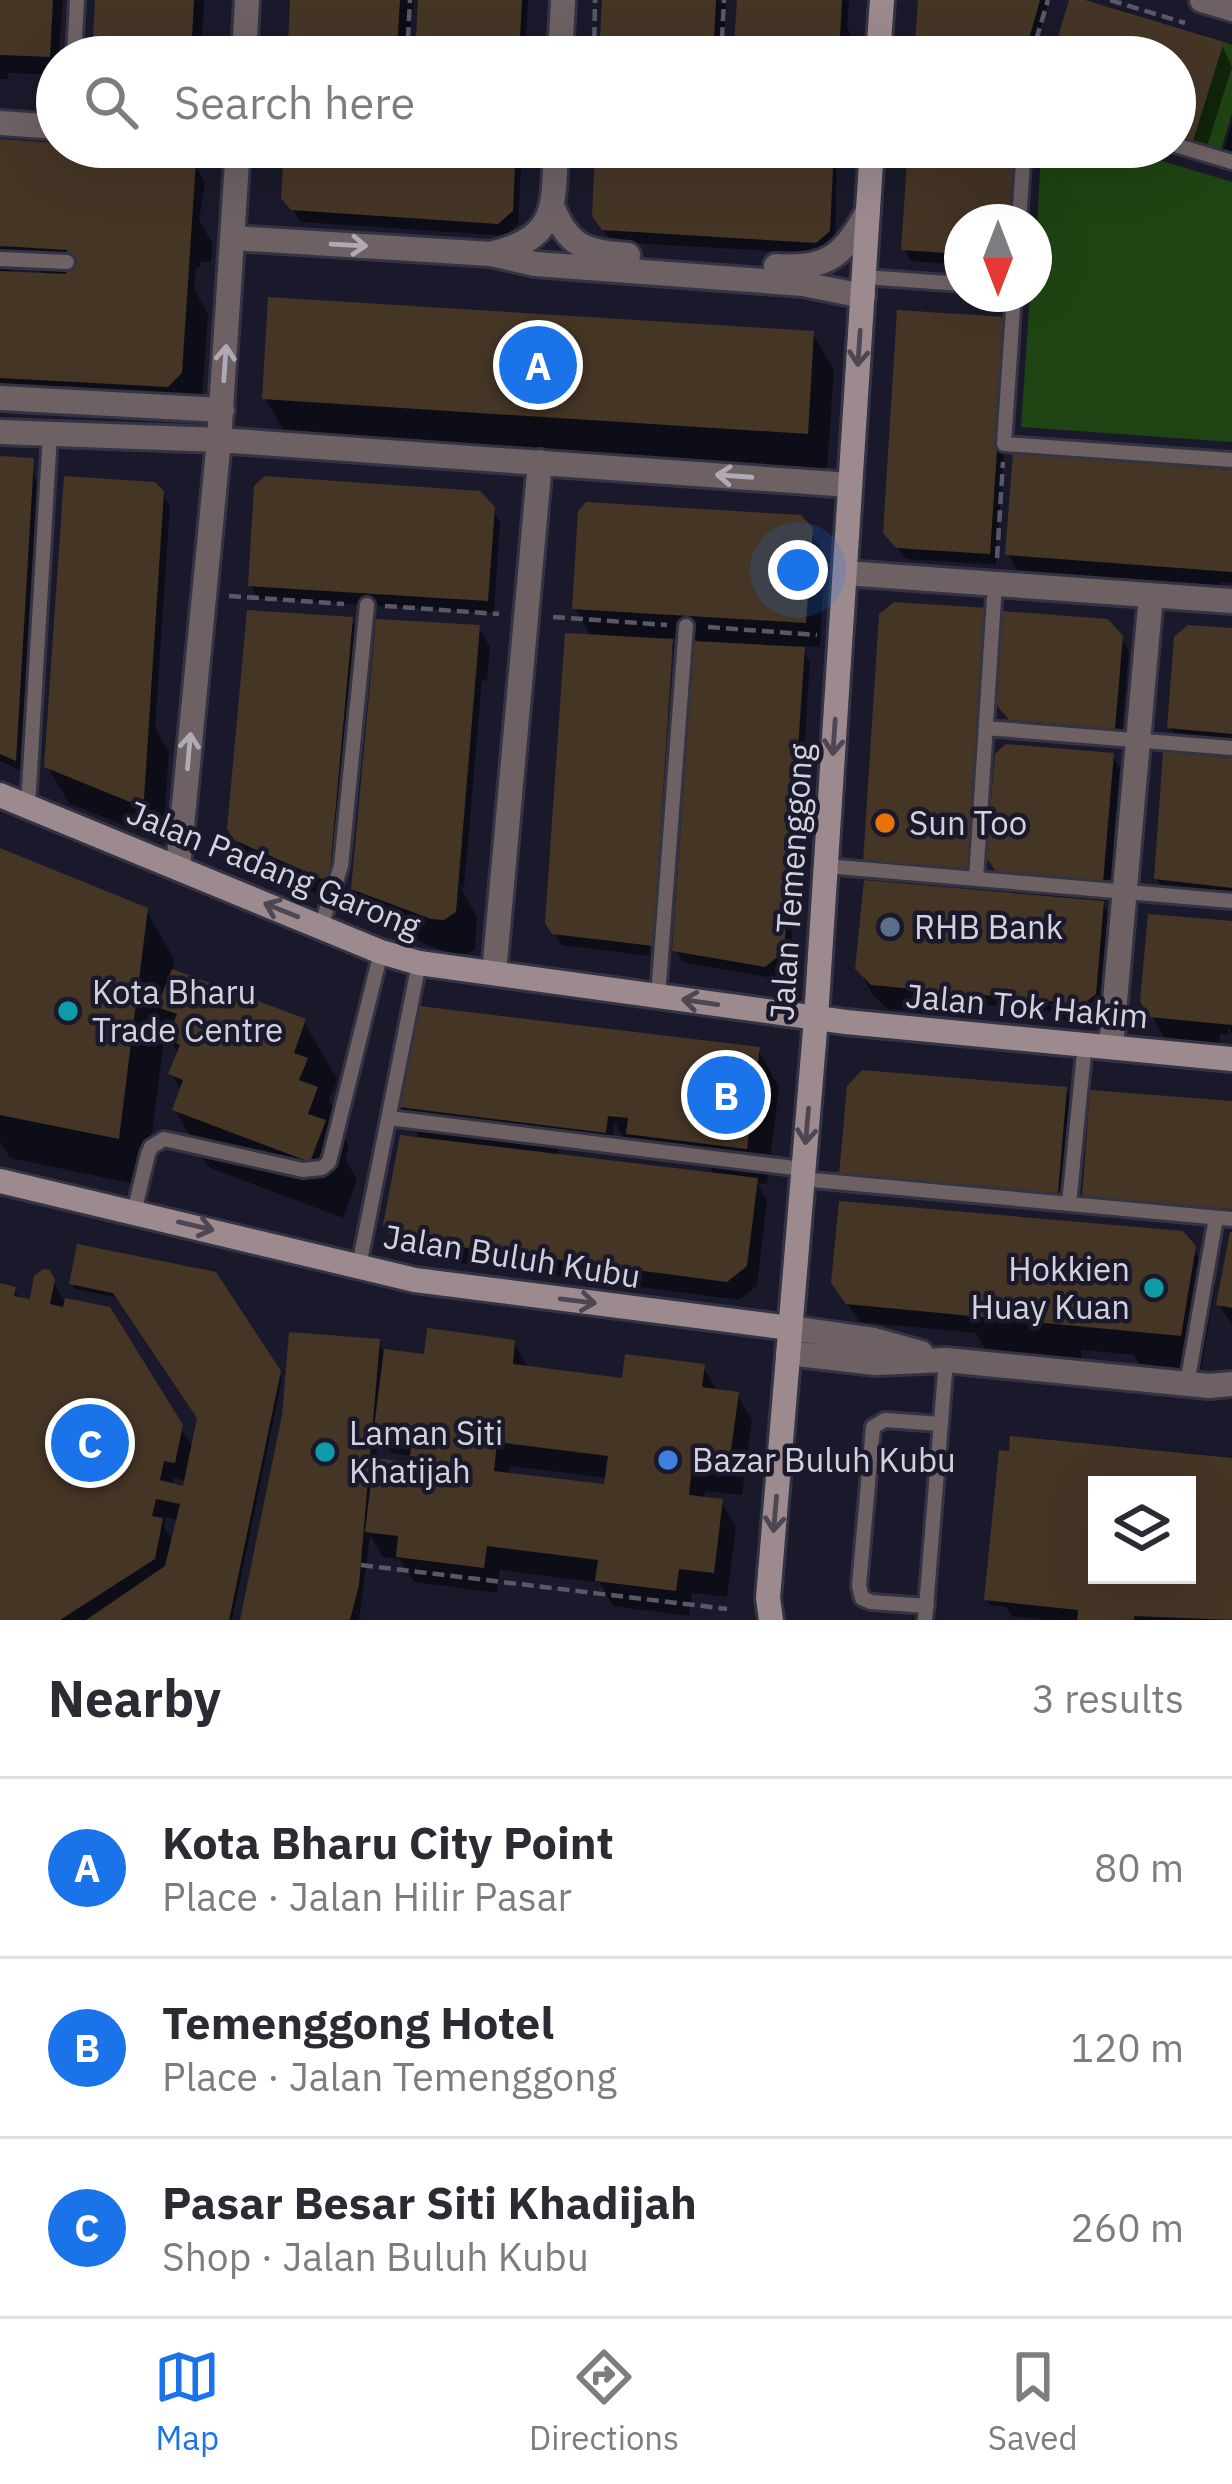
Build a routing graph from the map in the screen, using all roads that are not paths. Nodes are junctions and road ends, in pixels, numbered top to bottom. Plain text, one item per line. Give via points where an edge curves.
1 (77, 0) edge
2 (247, 0) edge
3 (563, 0) edge
4 (882, 0) edge
5 (1202, 0) edge
6 (1232, 9) edge
7 (75, 36) edge
8 (245, 36) edge
9 (561, 36) edge
10 (879, 36) edge
11 (0, 124) edge
12 (36, 126) edge
13 (1196, 151) edge
14 (1232, 162) edge
15 (237, 168) edge
16 (555, 168) edge
17 (871, 168) edge
18 (1023, 168) edge
19 (1020, 204) edge
20 (553, 208) junction
21 (868, 212) junction
22 (232, 238) junction
23 (491, 254) junction
24 (0, 259) edge
25 (67, 262) dead end
26 (944, 284) edge
27 (863, 286) junction
28 (1014, 312) edge
29 (0, 398) edge
30 (222, 410) junction
31 (0, 431) edge
32 (50, 434) junction
33 (219, 440) junction
34 (1232, 460) edge
35 (540, 462) junction
36 (850, 484) junction
37 (845, 572) junction
38 (995, 584) junction
39 (1151, 595) junction
40 (1232, 601) edge
41 (367, 605) dead end
42 (686, 626) dead end
43 (986, 728) junction
44 (1138, 741) junction
45 (1232, 748) edge
46 (0, 795) edge
47 (28, 806) junction
48 (826, 866) junction
49 (178, 868) junction
50 (976, 879) junction
51 (1124, 892) junction
52 (1232, 901) edge
53 (320, 926) junction
54 (381, 952) junction
55 (419, 963) junction
56 (494, 973) junction
57 (658, 996) junction
58 (816, 1018) junction
59 (1084, 1043) junction
60 (1111, 1046) junction
61 (1232, 1059) edge
62 (389, 1118) junction
63 (803, 1174) junction
64 (0, 1181) edge
65 (1070, 1204) junction
66 (134, 1212) junction
67 (1224, 1218) edge
68 (359, 1266) junction
69 (789, 1340) junction
70 (946, 1360) junction
71 (1215, 1387) edge
72 (941, 1424) junction
73 (926, 1613) edge
74 (771, 1620) edge

1 - 7 lane
2 - 8 street
3 - 9 street
4 - 10 street
5 - 6 street
11 - 12 street
13 - 14 lane
15 - 22 street
16 - 20 street
17 - 21 street, Jalan Temenggong
18 - 19 lane
20 - 21 street via 573,242 601,253 802,268 842,253
20 - 23 street via 536,236
21 - 27 street, Jalan Temenggong
22 -> 23 street
30 -> 22 street
23 - 27 street via 535,264
24 - 25 lane
26 - 27 lane
27 -> 36 street, Jalan Temenggong
28 - 34 lane via 1004,444
29 - 30 street via 68,392
30 - 33 street
31 - 32 street
32 - 33 street
32 - 47 lane
33 - 35 street
49 -> 33 street
36 -> 35 street
35 - 56 street
36 - 37 street, Jalan Temenggong
37 - 38 street
37 -> 48 street, Jalan Temenggong
38 - 39 street
38 - 43 lane
39 - 40 street
39 - 44 street
41 - 53 lane via 341,866
42 - 57 lane
43 - 44 lane
43 - 50 lane
44 - 45 lane
44 - 51 street
46 - 47 street, Jalan Padang Garong
47 - 49 street, Jalan Padang Garong
48 - 50 lane
48 - 58 street, Jalan Temenggong
53 -> 49 street, Jalan Padang Garong
50 - 51 lane
51 - 52 lane
51 - 60 street
53 - 54 street, Jalan Padang Garong
54 - 55 street, Jalan Padang Garong
54 - 66 lane via 328,1162 303,1170 164,1139 148,1154
55 - 56 street, Jalan Padang Garong
55 - 62 lane
56 - 57 street, Jalan Padang Garong
58 -> 57 street, Jalan Padang Garong
58 - 59 street, Jalan Tok Hakim
58 -> 63 street, Jalan Temenggong
59 - 60 street, Jalan Tok Hakim
59 - 65 lane
60 - 61 street, Jalan Tok Hakim
62 - 63 lane
62 - 68 lane
63 - 65 lane
63 - 69 street, Jalan Temenggong
64 - 66 street, Jalan Buluh Kubu
65 - 67 lane
66 -> 68 street, Jalan Buluh Kubu
67 - 71 lane
68 -> 69 street, Jalan Buluh Kubu
69 - 70 street, Jalan Buluh Kubu via 874,1340
69 -> 74 street, Jalan Temenggong
70 - 71 street, Jalan Buluh Kubu
70 - 72 lane
72 - 73 lane
72 - 73 lane via 885,1420 873,1427 859,1586 871,1602

